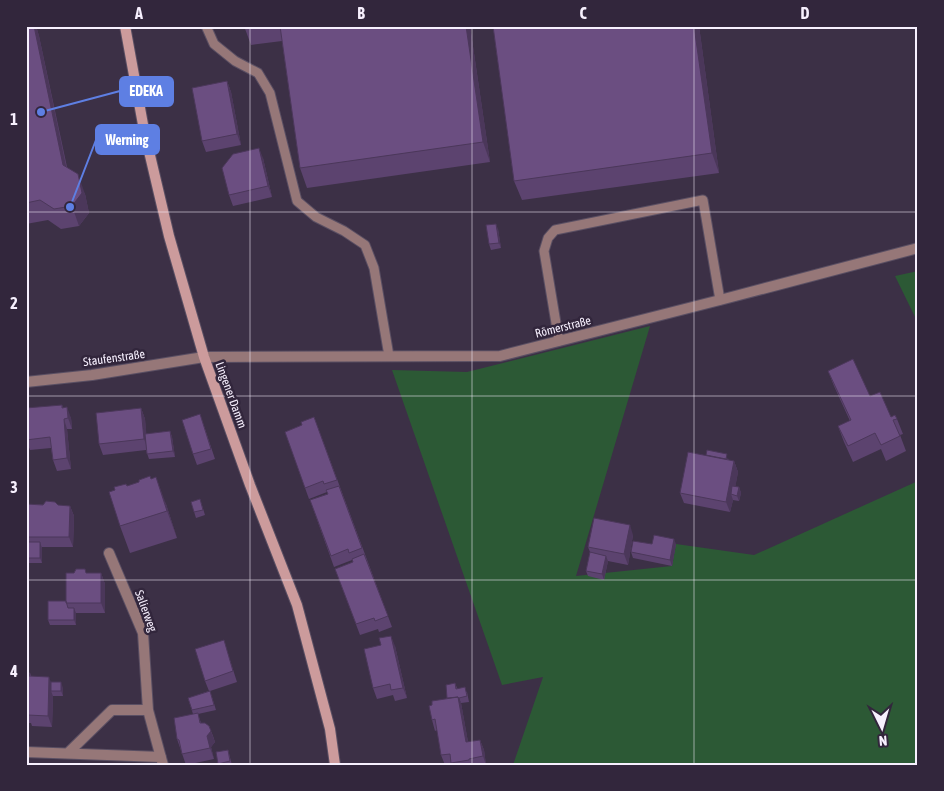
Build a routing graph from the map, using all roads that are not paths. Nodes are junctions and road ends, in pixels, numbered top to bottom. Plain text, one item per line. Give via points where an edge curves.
1 (125, 26) edge
2 (206, 26) edge
3 (918, 248) edge
4 (720, 300) junction
5 (559, 341) junction
6 (389, 356) junction
7 (204, 357) junction
8 (26, 382) edge
9 (110, 553) dead end
10 (148, 710) junction
11 (26, 752) edge
12 (68, 753) junction
13 (162, 761) edge
14 (335, 765) edge

1 - 7 main road, Lingener Damm via 144,130 169,236
2 - 6 lane via 214,44 258,74 270,92 297,201 316,217 365,245 374,268
3 - 4 street, Römerstraße
4 - 5 street, Römerstraße
4 - 5 lane via 704,200 555,230 544,251
5 - 6 street, Römerstraße via 500,356
6 - 7 street, Römerstraße
7 - 8 street, Staufenstraße
7 - 14 main road, Lingener Damm via 297,605 330,729
9 - 10 street, Salierweg via 143,634
10 - 12 street via 112,710
10 - 13 street, Salierweg
11 - 12 street, Salierweg
12 - 13 street, Salierweg

